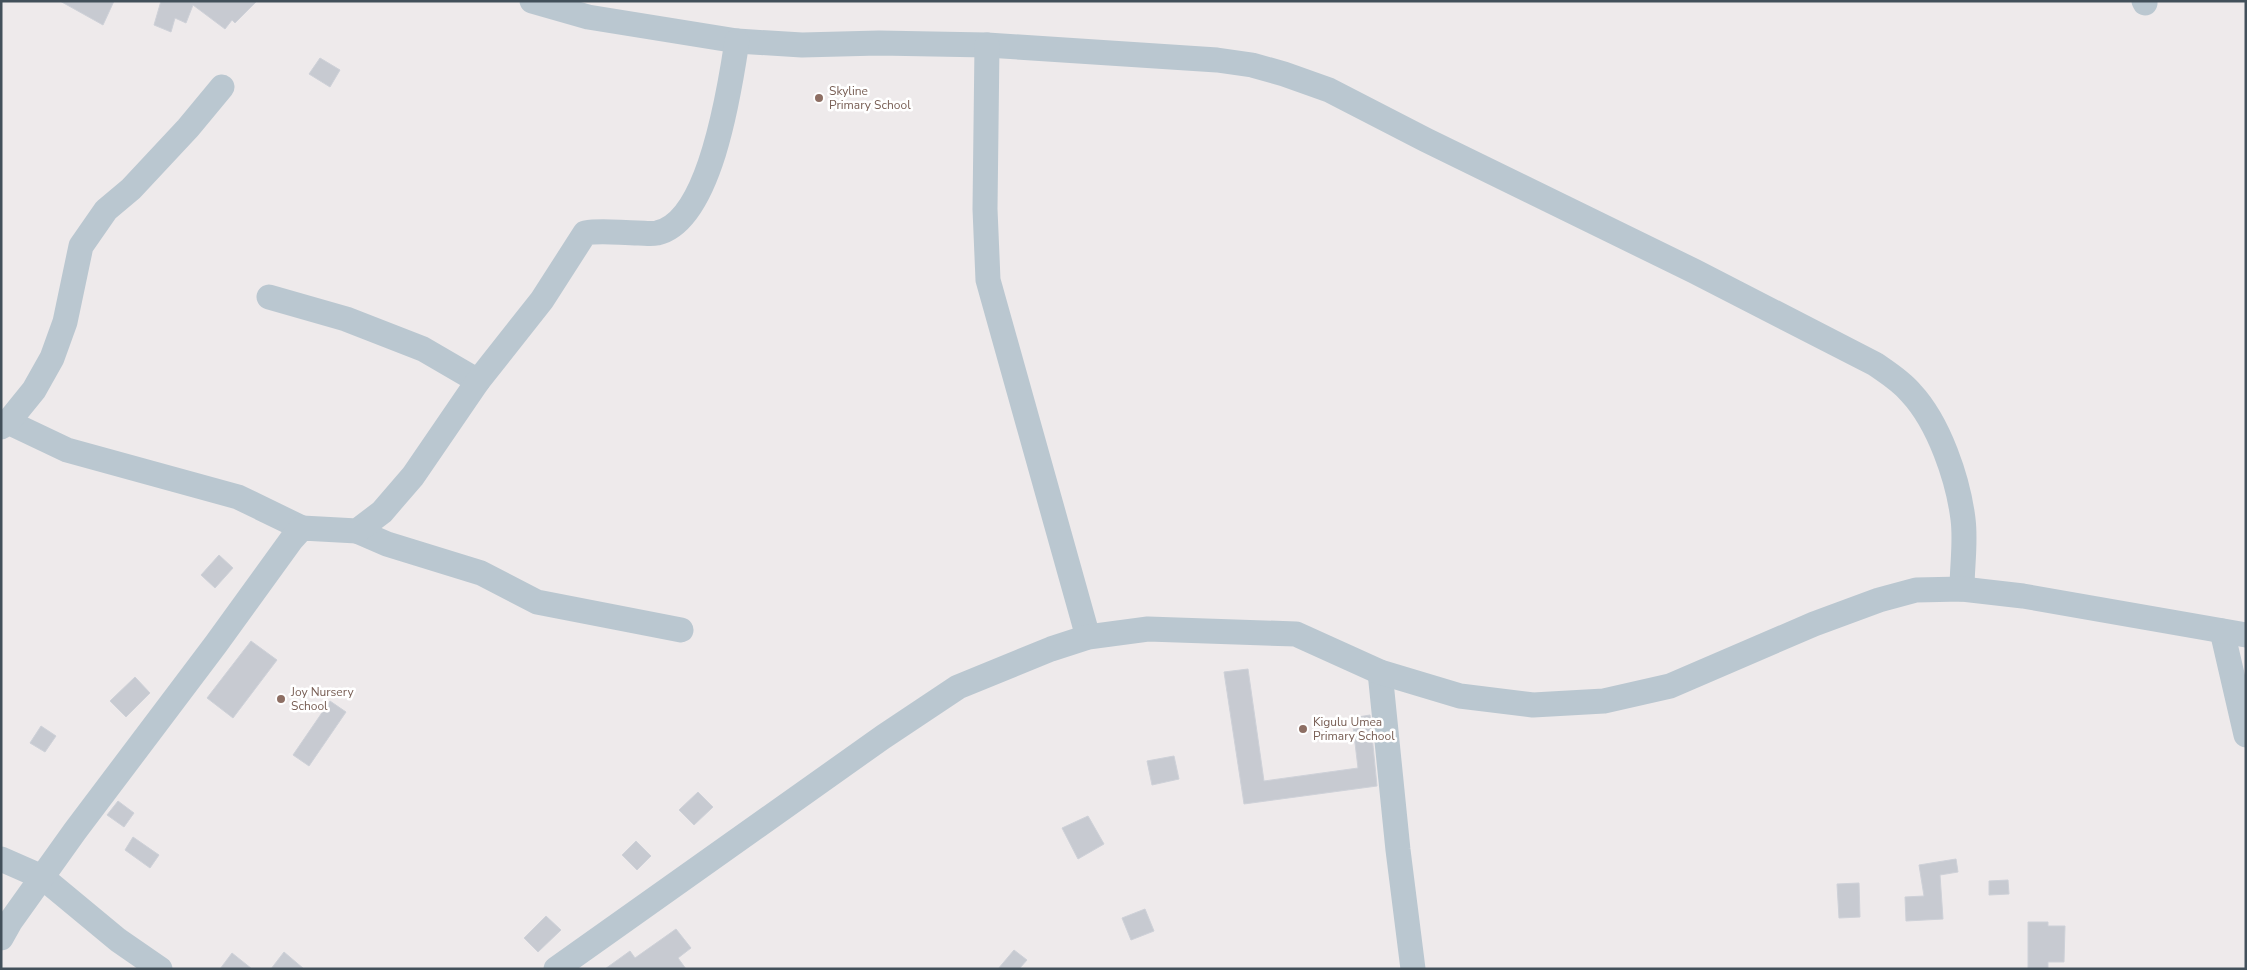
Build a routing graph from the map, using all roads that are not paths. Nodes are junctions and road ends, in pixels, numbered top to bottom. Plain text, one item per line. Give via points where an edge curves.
1 (532, 1) edge
2 (737, 41) junction
3 (987, 45) junction
4 (222, 87) dead end
5 (269, 297) dead end
6 (478, 381) junction
7 (5, 424) edge
8 (302, 528) junction
9 (357, 531) junction
10 (1962, 588) junction
11 (681, 630) dead end
12 (2222, 631) junction
13 (2246, 635) edge
14 (1088, 637) junction
15 (1380, 672) junction
16 (2246, 735) edge
17 (1, 859) edge
18 (42, 877) junction
19 (1, 938) edge
20 (160, 969) edge
21 (556, 969) edge
22 (1413, 969) edge

1 - 2 street via 588,17
2 - 3 street via 802,45
2 - 6 street via 710,167 683,215 670,228 656,234 599,231 585,234 542,300
3 - 10 street via 1216,60 1252,65 1329,90 1875,364 1912,394 1934,423 1952,474 1963,520
3 - 14 street via 985,209 988,280
4 - 7 street via 138,182 106,210 81,246 65,322 52,358 34,390
5 - 6 street via 346,319 423,349
6 - 9 street via 413,476 382,512
7 - 8 street via 66,450 238,497
8 - 9 street
8 - 18 street via 268,569
9 - 11 street via 387,544 481,573 537,602
10 - 12 street
10 - 15 street via 1916,590 1879,600 1814,624 1670,686 1604,701 1533,705 1460,696
12 - 13 street
12 - 16 street
14 - 15 street via 1148,628 1296,634
14 - 21 street via 958,687
15 - 22 street
17 - 18 street
18 - 19 street
18 - 20 street via 118,940

